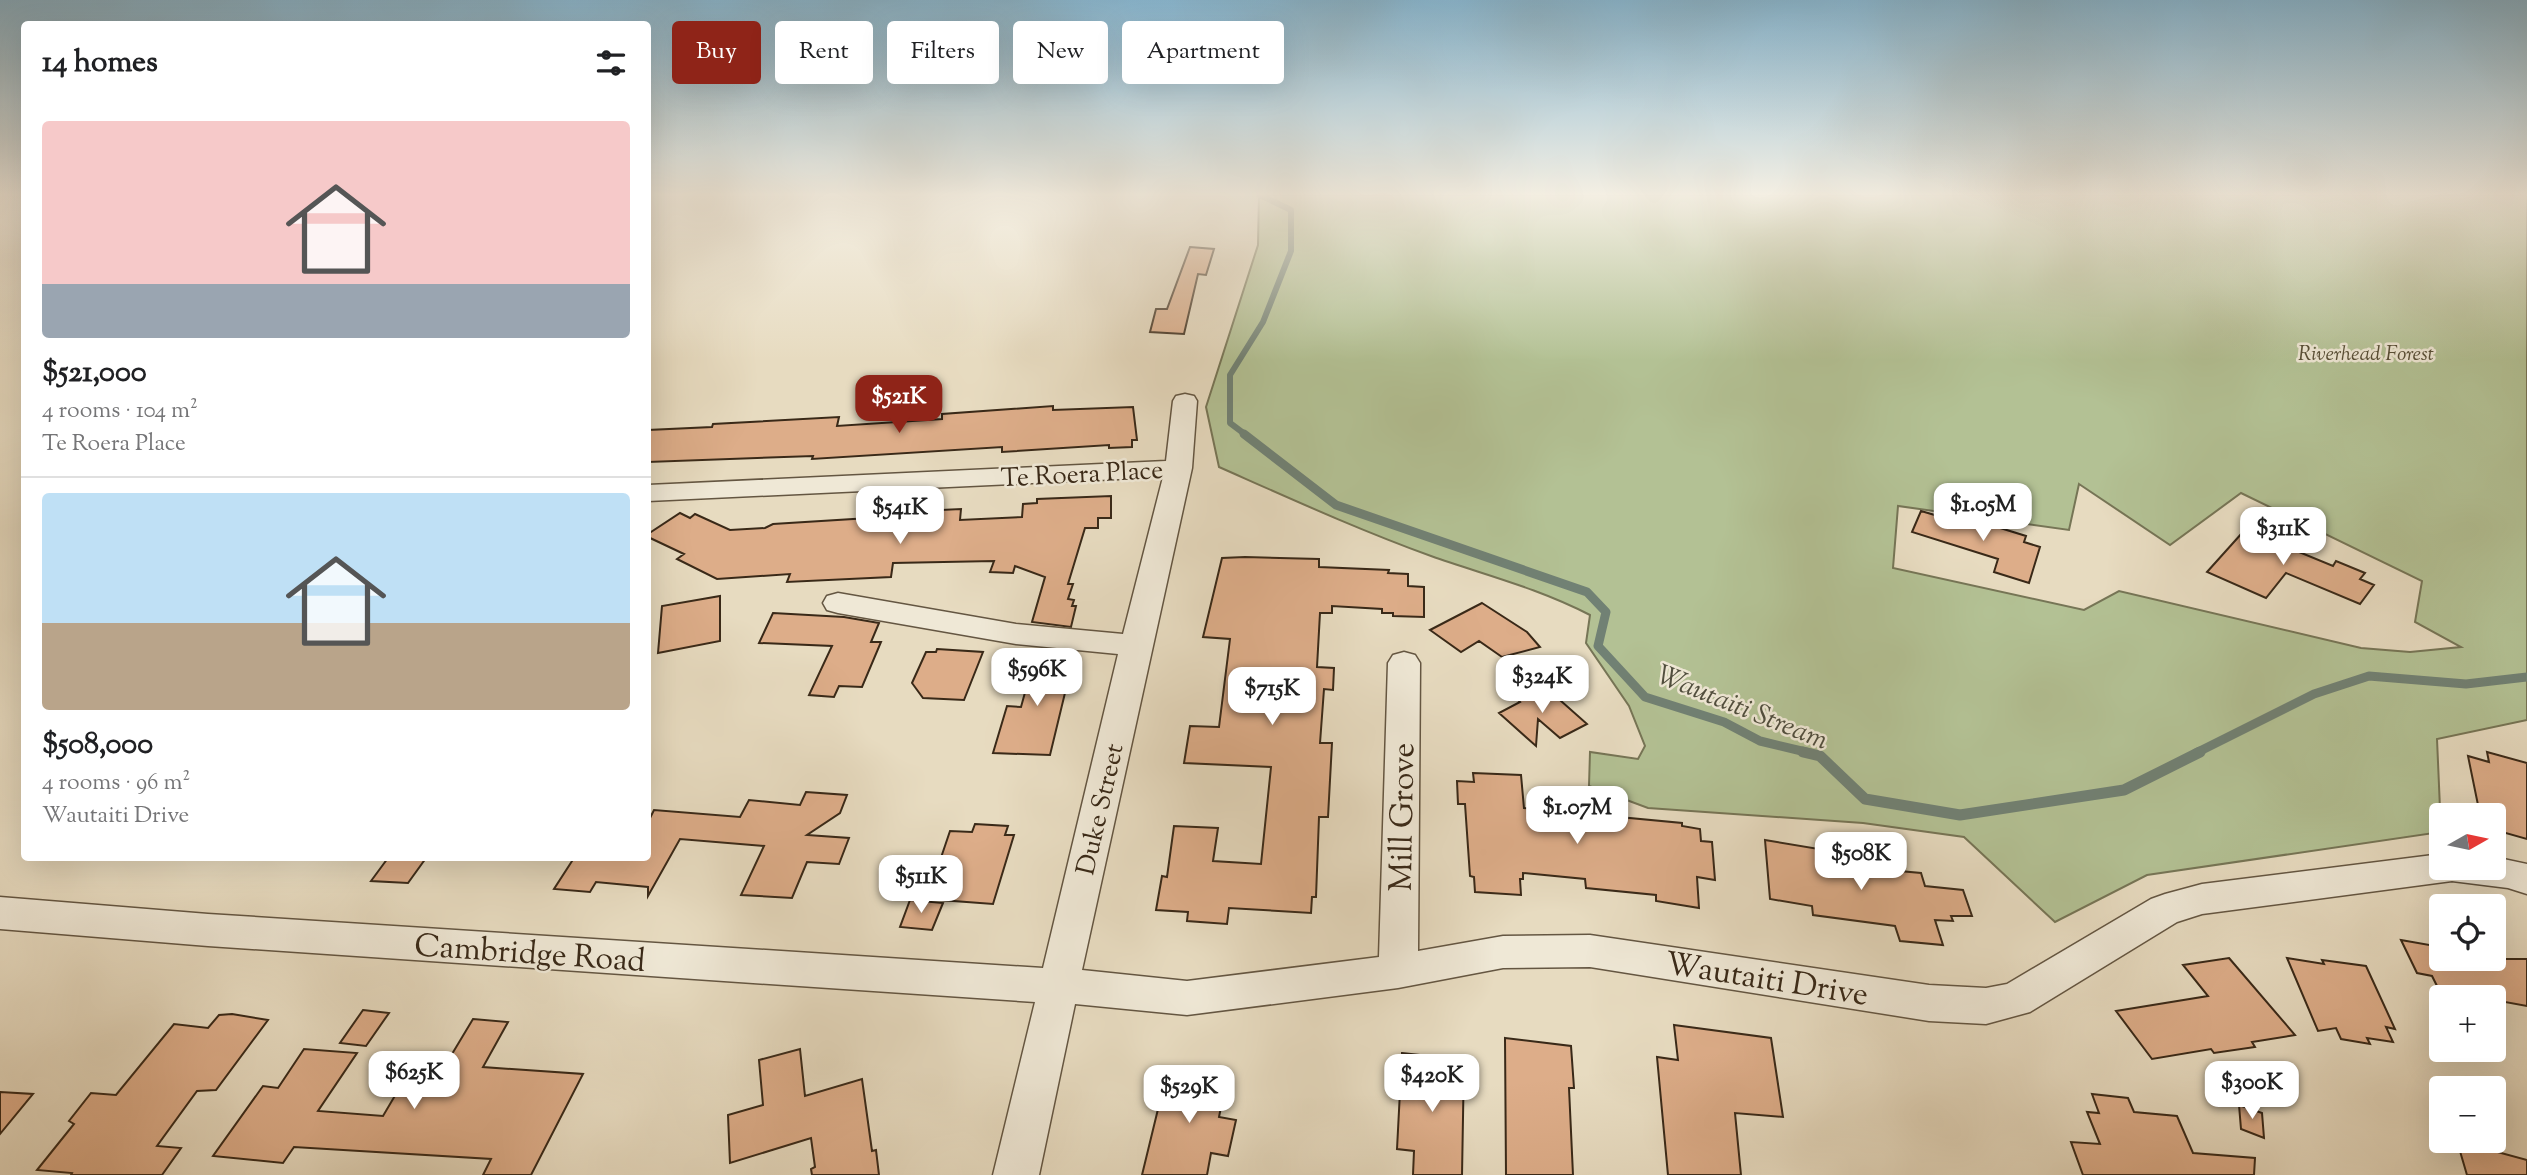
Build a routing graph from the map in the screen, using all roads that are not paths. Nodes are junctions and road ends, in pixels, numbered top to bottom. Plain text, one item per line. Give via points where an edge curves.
1 (1185, 401) dead end
2 (1179, 468) junction
3 (651, 493) edge
4 (838, 603) dead end
5 (1136, 645) junction
6 (1404, 663) dead end
7 (2429, 870) edge
8 (2506, 873) edge
9 (2527, 879) edge
10 (0, 913) edge
11 (1398, 971) junction
12 (1060, 987) junction
13 (1016, 1175) edge

1 - 2 street, Duke Street
2 - 3 street, Te Roera Place
2 - 5 street, Duke Street
4 - 5 street via 1016,634
5 - 12 street, Duke Street
6 - 11 street, Mill Grove
7 - 11 street, Wautaiti Drive via 2202,899 2165,910 2016,1000 1986,1006 1929,1003 1590,951 1503,953
8 - 9 street
10 - 12 street, Cambridge Road
11 - 12 street, Wautaiti Drive via 1187,998
12 - 13 street, Duke Street

